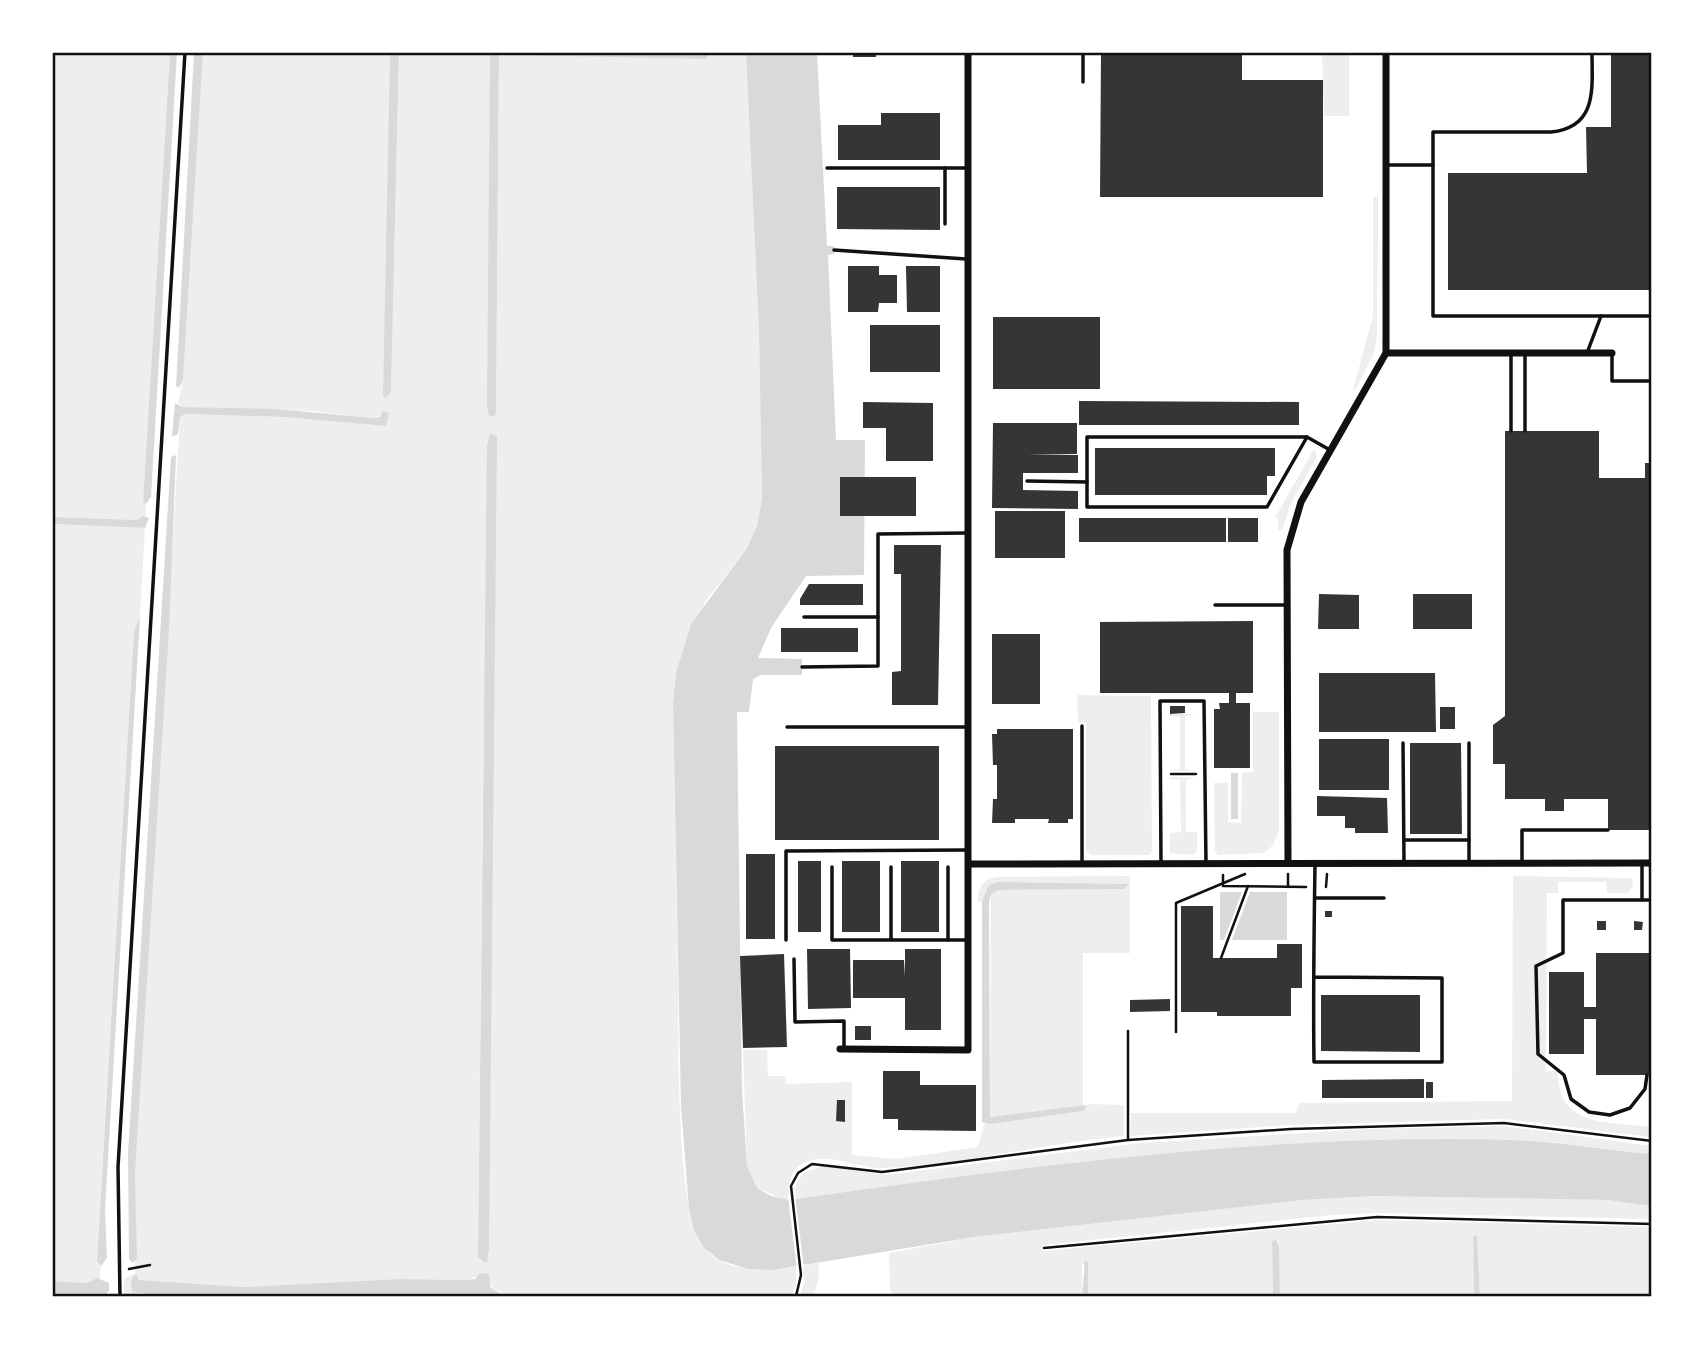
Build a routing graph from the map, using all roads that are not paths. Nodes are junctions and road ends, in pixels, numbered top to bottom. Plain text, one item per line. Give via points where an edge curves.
1 (185, 52) edge
2 (968, 52) edge
3 (1083, 52) edge
4 (1386, 52) edge
5 (1592, 52) edge
6 (1083, 82) dead end
7 (1433, 164) junction
8 (1386, 165) junction
9 (827, 168) dead end
10 (945, 168) junction
11 (968, 168) junction
12 (945, 224) dead end
13 (834, 250) dead end
14 (968, 259) junction
15 (1601, 316) junction
16 (1651, 316) edge
17 (1386, 353) junction
18 (1511, 353) junction
19 (1525, 353) junction
20 (1587, 353) junction
21 (1612, 353) joint
22 (1651, 381) edge
23 (1511, 431) dead end
24 (1525, 431) dead end
25 (1307, 437) junction
26 (1330, 450) junction
27 (1027, 481) dead end
28 (1087, 482) junction
29 (968, 533) junction
30 (1215, 605) dead end
31 (1287, 605) junction
32 (804, 617) dead end
33 (878, 617) junction
34 (802, 667) dead end
35 (1082, 726) dead end
36 (787, 727) dead end
37 (969, 727) junction
38 (1404, 743) dead end
39 (1469, 743) dead end
40 (1608, 830) dead end
41 (1404, 840) junction
42 (1469, 840) junction
43 (969, 850) junction
44 (1206, 863) junction
45 (1288, 863) junction
46 (1315, 863) junction
47 (1404, 863) junction
48 (1469, 863) junction
49 (1522, 863) junction
50 (1642, 863) junction
51 (1651, 863) edge
52 (969, 864) junction
53 (1082, 864) junction
54 (1161, 864) junction
55 (832, 867) dead end
56 (891, 867) dead end
57 (948, 867) dead end
58 (1315, 898) junction
59 (1384, 898) dead end
60 (1642, 900) junction
61 (1651, 900) edge
62 (786, 940) dead end
63 (891, 940) junction
64 (948, 940) junction
65 (969, 940) junction
66 (794, 959) dead end
67 (1314, 977) junction
68 (842, 1049) joint
69 (1647, 1075) dead end
70 (120, 1297) edge

1 - 70 lane via 119,1153
2 - 11 street
3 - 6 lane
4 - 8 street
5 - 7 lane via 1592,100 1575,124 1551,132 1433,132
7 - 8 lane
7 - 15 lane via 1433,316
8 - 17 street
9 - 10 lane
10 - 11 lane
10 - 12 lane
11 - 14 street
13 - 14 lane
14 - 29 street
15 - 16 lane
15 - 20 lane
17 - 18 street
17 - 26 street
18 - 19 street
18 - 23 lane
19 - 20 street
19 - 24 lane
20 - 21 street
21 - 22 lane via 1612,381
25 - 26 lane
25 - 28 lane via 1087,437
25 - 28 lane via 1267,507 1087,507
26 - 31 street via 1289,534
27 - 28 lane
29 - 33 lane via 878,534
29 - 37 street
30 - 31 lane
31 - 45 street
32 - 33 lane
33 - 34 lane via 878,666
35 - 53 lane
36 - 37 lane
37 - 43 street
38 - 41 lane
39 - 42 lane
40 - 49 lane via 1522,830
41 - 42 lane
41 - 47 lane
42 - 48 lane
43 - 52 street
43 - 62 lane via 786,850
44 - 45 street
44 - 54 street
44 - 54 lane via 1203,701 1160,701
45 - 46 street
46 - 47 street
46 - 58 lane
47 - 48 street
48 - 49 street
49 - 50 street
50 - 51 street
50 - 60 lane
52 - 53 street
52 - 65 street
53 - 54 street
55 - 63 lane via 832,940
56 - 63 lane
57 - 64 lane
58 - 59 lane
58 - 67 lane
60 - 61 lane
60 - 69 lane via 1563,900 1563,953 1536,966 1538,1054 1564,1075 1571,1099 1582,1109 1600,1114 1617,1115 1630,1108 1646,1089
63 - 64 lane
64 - 65 lane
65 - 68 street via 968,1049
66 - 68 lane via 795,1022 844,1021
67 - 67 lane via 1314,1062 1442,1062 1442,978

